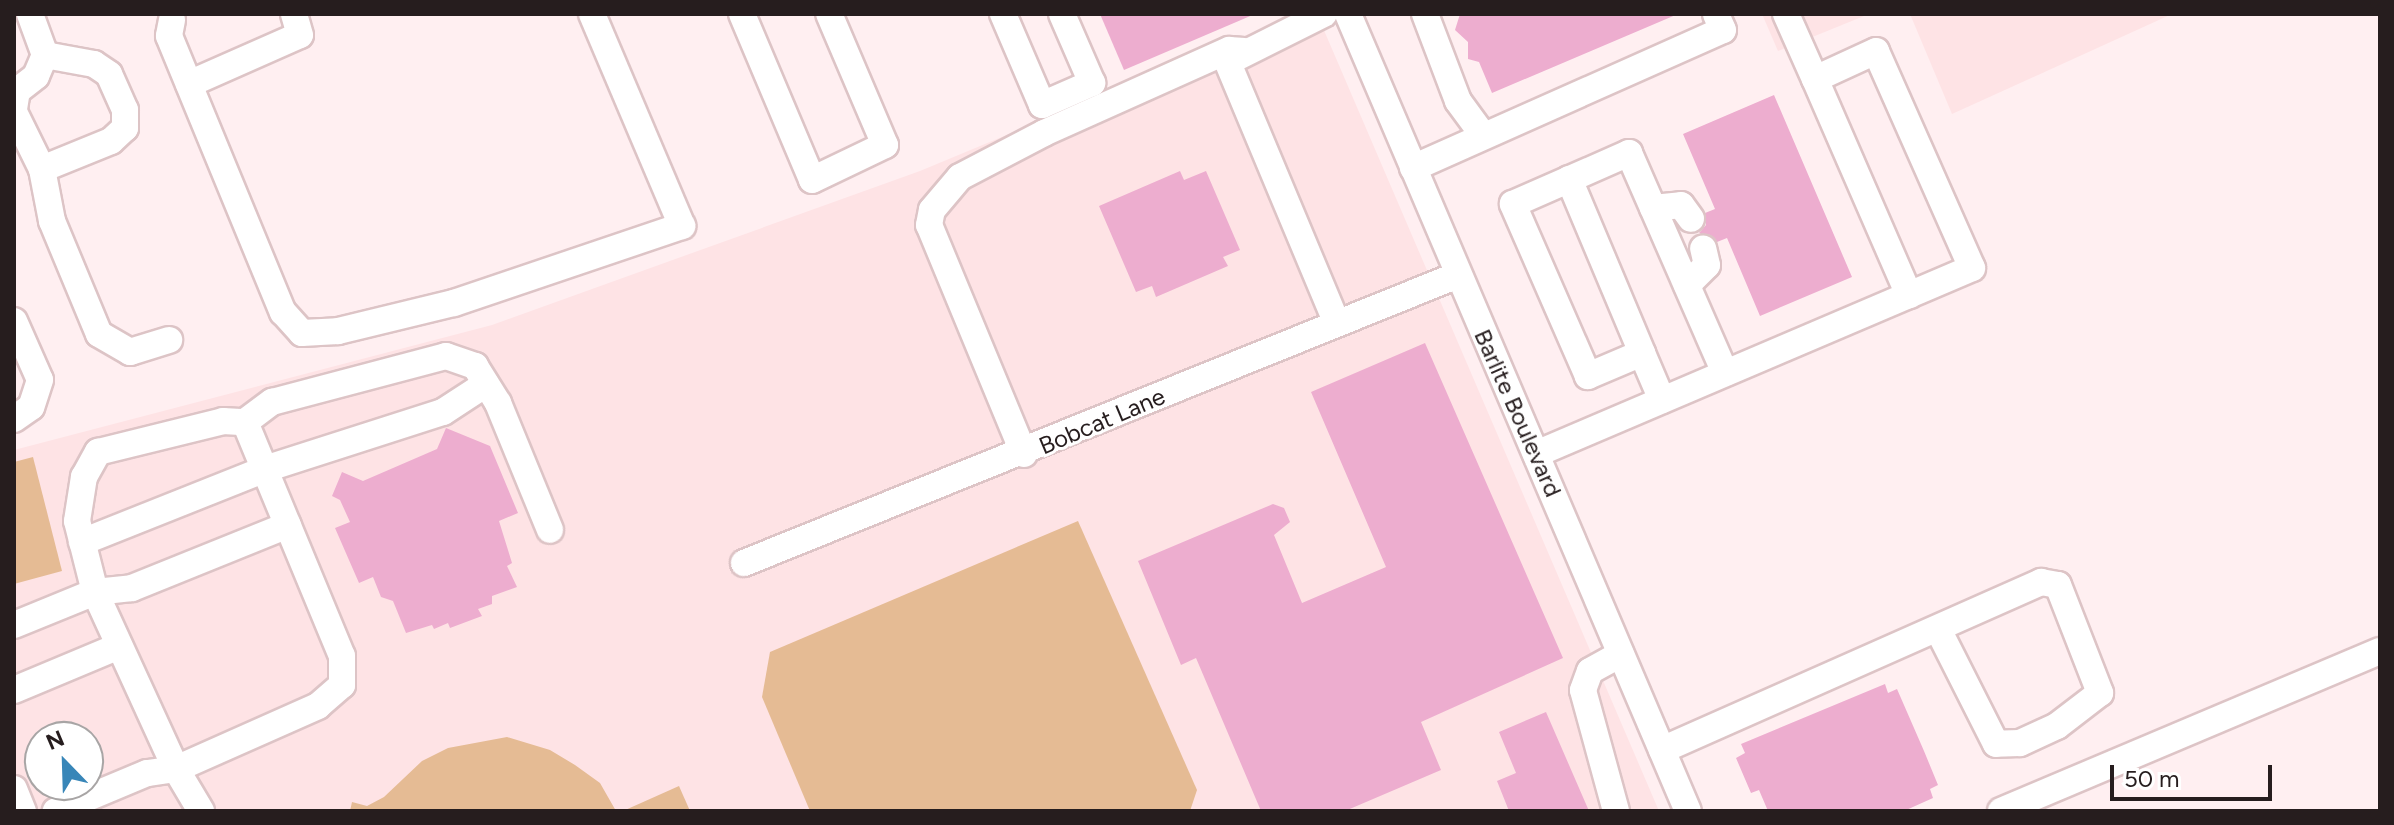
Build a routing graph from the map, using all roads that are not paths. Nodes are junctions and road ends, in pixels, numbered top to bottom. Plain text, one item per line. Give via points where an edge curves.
1 (28, 14) edge
2 (294, 14) edge
3 (592, 14) edge
4 (742, 14) edge
5 (829, 14) edge
6 (1003, 14) edge
7 (1062, 14) edge
8 (1348, 14) edge
9 (1425, 14) edge
10 (1716, 14) edge
11 (1786, 14) edge
12 (172, 16) edge
13 (1314, 18) edge
14 (14, 25) edge
15 (45, 55) junction
16 (1236, 57) junction
17 (1815, 79) junction
18 (189, 84) junction
19 (14, 111) edge
20 (1483, 135) junction
21 (1413, 168) junction
22 (42, 169) junction
23 (1569, 179) junction
24 (1653, 208) junction
25 (1691, 219) dead end
26 (1703, 248) dead end
27 (1458, 275) junction
28 (1687, 285) junction
29 (1909, 295) junction
30 (14, 321) edge
31 (1337, 323) junction
32 (169, 340) dead end
33 (1642, 353) junction
34 (1725, 373) junction
35 (486, 384) junction
36 (1662, 400) junction
37 (14, 419) edge
38 (245, 422) junction
39 (1024, 454) junction
40 (1536, 454) junction
41 (265, 469) junction
42 (288, 525) junction
43 (550, 530) dead end
44 (82, 542) junction
45 (744, 563) dead end
46 (95, 592) junction
47 (14, 625) edge
48 (1938, 629) junction
49 (119, 646) junction
50 (2380, 651) edge
51 (1621, 654) junction
52 (14, 690) edge
53 (1662, 750) junction
54 (176, 769) junction
55 (14, 789) edge
56 (216, 810) edge
57 (23, 811) edge
58 (56, 811) edge
59 (1616, 811) edge
60 (1688, 811) edge
61 (2001, 811) edge

1 - 14 street
1 - 15 street
2 - 18 street via 300,35
3 - 18 street via 682,226 454,303 338,331 302,333 283,312
4 - 5 street via 812,180 885,145
6 - 7 street via 1042,105 1092,83
8 - 21 street, Barlite Boulevard
9 - 20 street via 1458,101
10 - 20 street via 1723,30
11 - 17 street
12 - 18 street via 169,36
13 - 16 street
15 - 19 street via 36,76 17,91
15 - 22 street via 94,64 109,74 125,110 125,128 111,141
16 - 31 street
16 - 39 street via 1229,50 1093,108 960,177 932,210 929,225
17 - 29 street
17 - 29 street via 1876,51 1972,268
19 - 22 street
20 - 21 street
21 - 27 street, Barlite Boulevard
22 - 32 street via 52,221 99,334 130,352
23 - 24 street via 1629,153
23 - 33 street
23 - 33 street via 1513,204 1588,376
24 - 25 street via 1681,205
24 - 28 street
26 - 28 street via 1707,265
27 - 31 street, Bobcat Lane
27 - 40 street, Barlite Boulevard
28 - 34 street
29 - 34 street
30 - 37 street via 40,380 31,407
31 - 39 street, Bobcat Lane
33 - 36 street
34 - 36 street
35 - 38 street via 475,366 446,356 272,402
35 - 41 street via 443,412
35 - 43 street
36 - 40 street
38 - 41 street
38 - 44 street via 223,421 98,452 84,477 77,521
39 - 45 street, Bobcat Lane
40 - 51 street, Barlite Boulevard
41 - 42 street
41 - 44 street
42 - 46 street via 132,588
42 - 54 street via 342,656 342,685 318,706
44 - 46 street
46 - 47 street
46 - 49 street
48 - 48 street via 2041,582 2058,585 2100,693 2057,726 2020,743 1996,744
48 - 53 street
49 - 52 street
49 - 54 street
50 - 61 street
51 - 53 street, Barlite Boulevard
51 - 59 street via 1590,671 1583,690
53 - 60 street, Barlite Boulevard
54 - 56 street
54 - 58 street via 147,773
55 - 57 street

